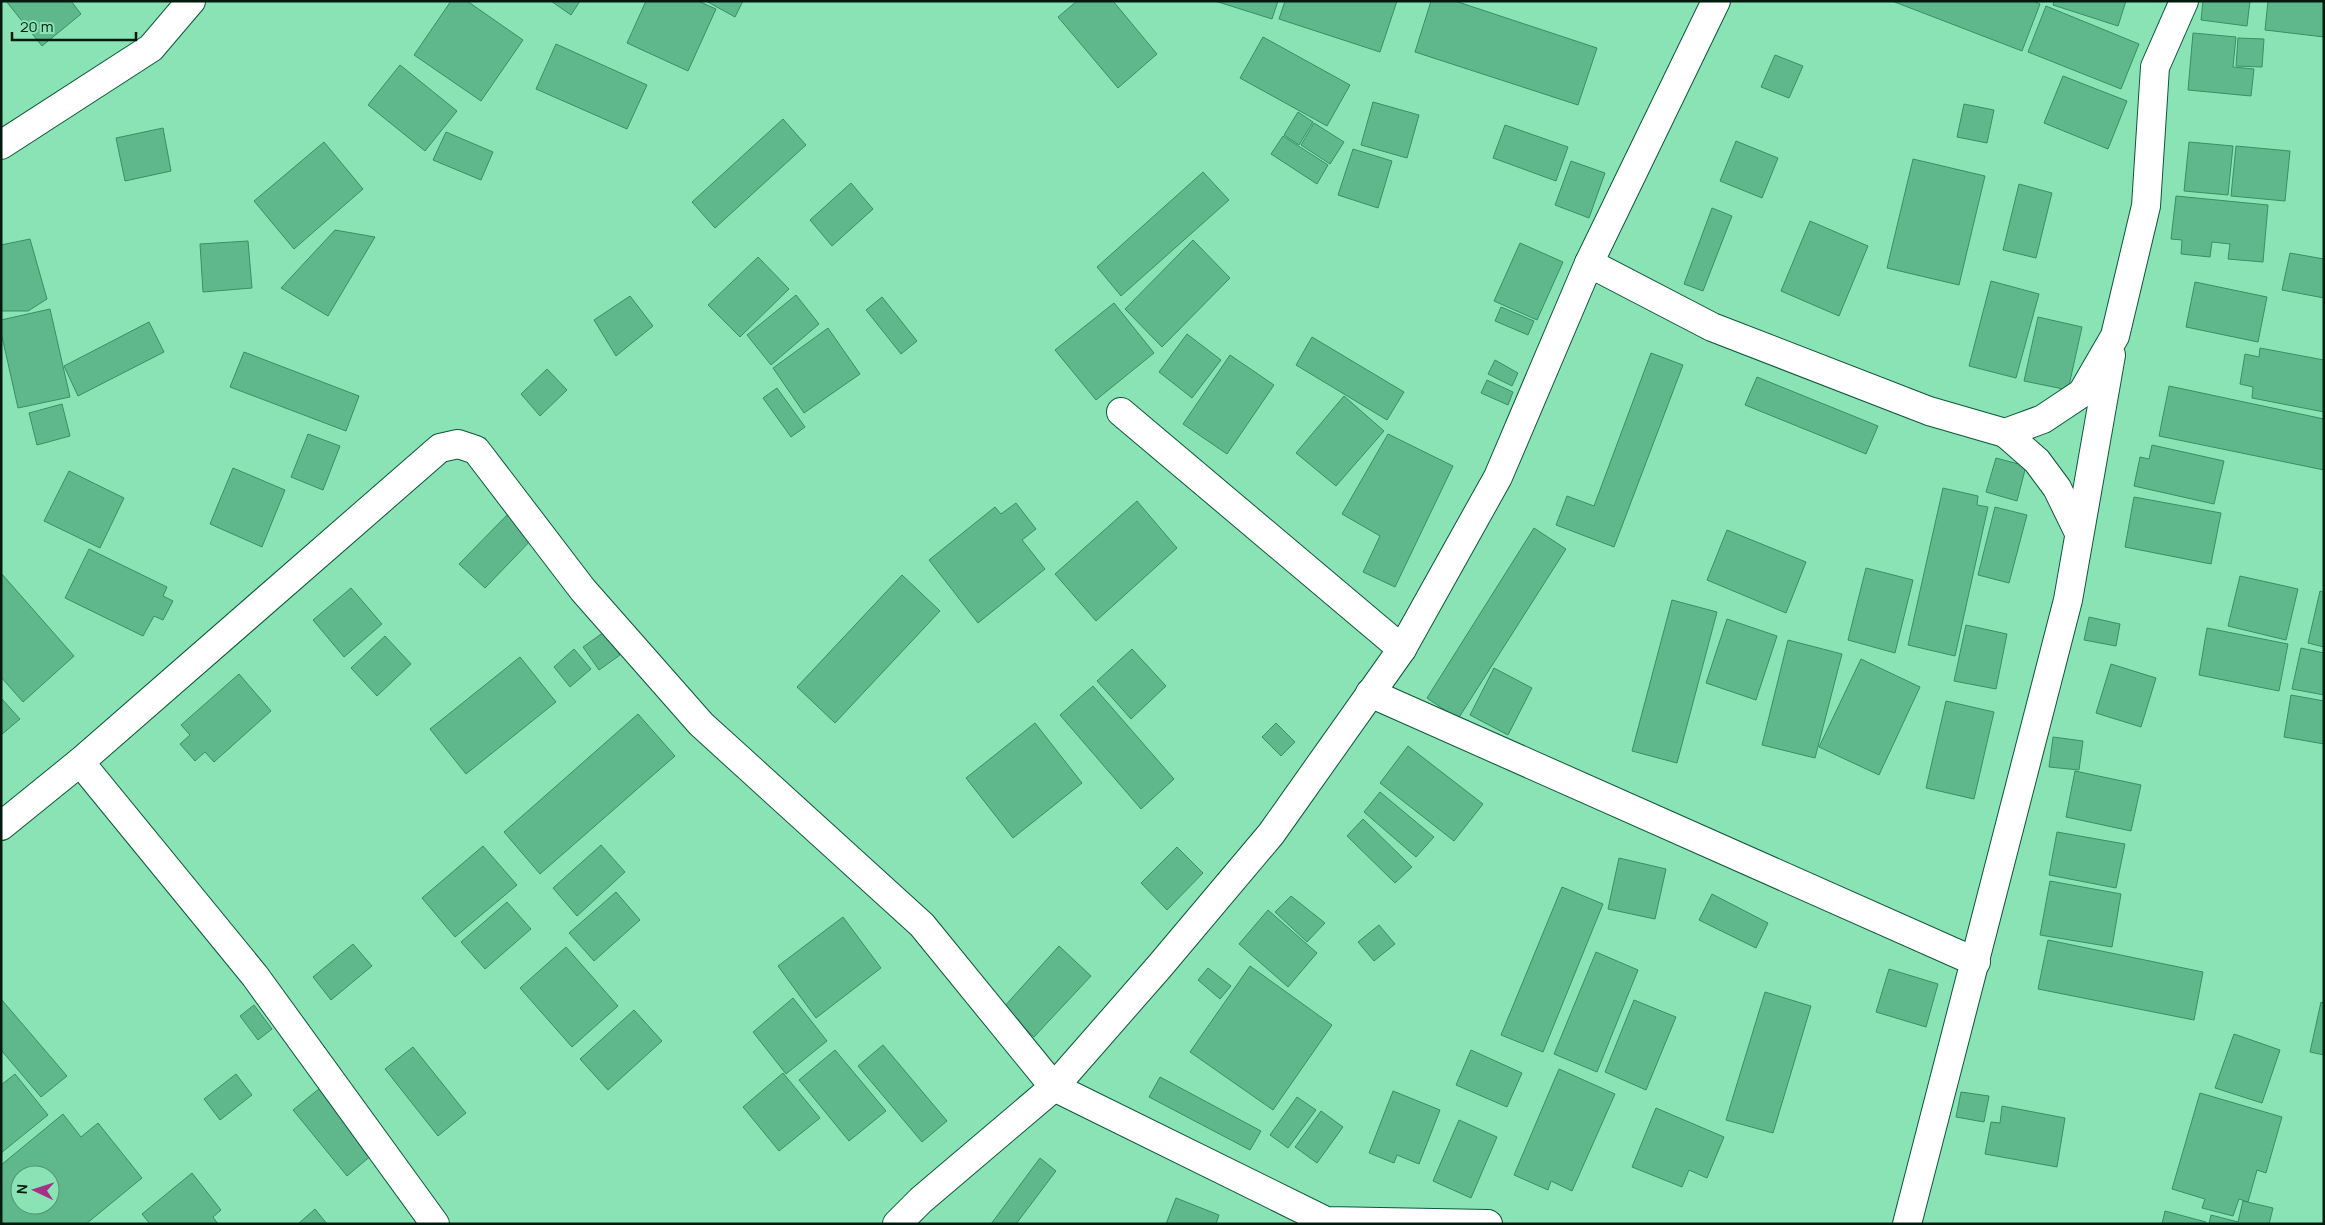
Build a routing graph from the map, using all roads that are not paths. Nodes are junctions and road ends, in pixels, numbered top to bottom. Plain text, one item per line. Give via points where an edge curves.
1 (191, 1) edge
2 (1716, 1) edge
3 (2184, 1) edge
4 (1, 145) edge
5 (1589, 263) junction
6 (2114, 336) junction
7 (1122, 412) dead end
8 (2006, 433) junction
9 (2079, 533) junction
10 (1402, 649) junction
11 (1370, 693) junction
12 (80, 762) junction
13 (1, 826) edge
14 (1976, 962) junction
15 (1054, 1087) junction
16 (1326, 1222) edge
17 (435, 1224) edge
18 (897, 1224) edge
19 (1488, 1224) edge
20 (1907, 1224) edge

1 - 4 street via 151,48
2 - 5 street
3 - 6 street via 2155,67 2146,206
5 - 8 street via 1712,328 1929,411
5 - 10 street via 1498,477
6 - 8 street via 2082,393 2043,419
6 - 9 street
7 - 10 street
8 - 9 street via 2037,461 2057,488
9 - 14 street via 2068,600
10 - 11 street
11 - 14 street
11 - 15 street via 1271,834
12 - 13 street
12 - 15 street via 440,448 458,444 476,450 583,590 701,724 922,925
12 - 17 street via 255,976
14 - 20 street
15 - 16 street
15 - 18 street
16 - 19 street

